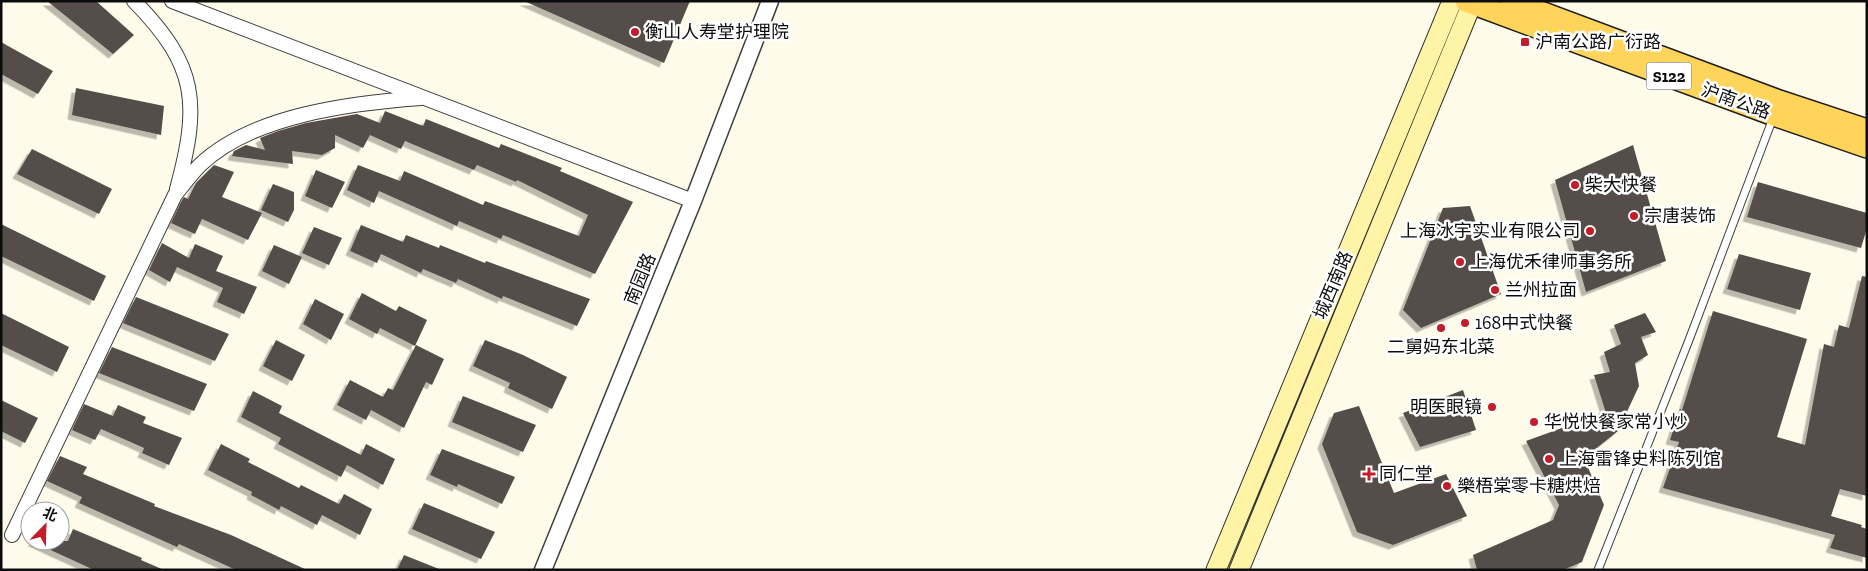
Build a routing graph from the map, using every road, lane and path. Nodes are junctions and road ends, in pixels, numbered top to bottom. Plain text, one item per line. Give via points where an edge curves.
1 (134, 1) edge
2 (172, 1) edge
3 (770, 1) edge
4 (1511, 1) edge
5 (1466, 2) edge
6 (421, 98) junction
7 (1774, 115) junction
8 (1867, 130) edge
9 (1867, 147) edge
10 (175, 195) junction
11 (693, 201) junction
12 (12, 535) dead end
13 (543, 570) edge
14 (1216, 570) edge
15 (1240, 570) edge
16 (1598, 570) edge

1 - 10 street via 169,41 190,85 191,122 186,157
2 - 6 street
3 - 11 street, 南园路
4 - 8 main road, 沪南公路 / S122
5 - 7 main road, 沪南公路 / S122
5 - 14 main road, 城西南路
5 - 15 main road, 城西南路
6 - 10 street via 372,101 333,108 264,128 216,152 200,165
6 - 11 street
7 - 9 main road, 沪南公路 / S122
7 - 16 lane
10 - 12 street
11 - 13 street, 南园路

